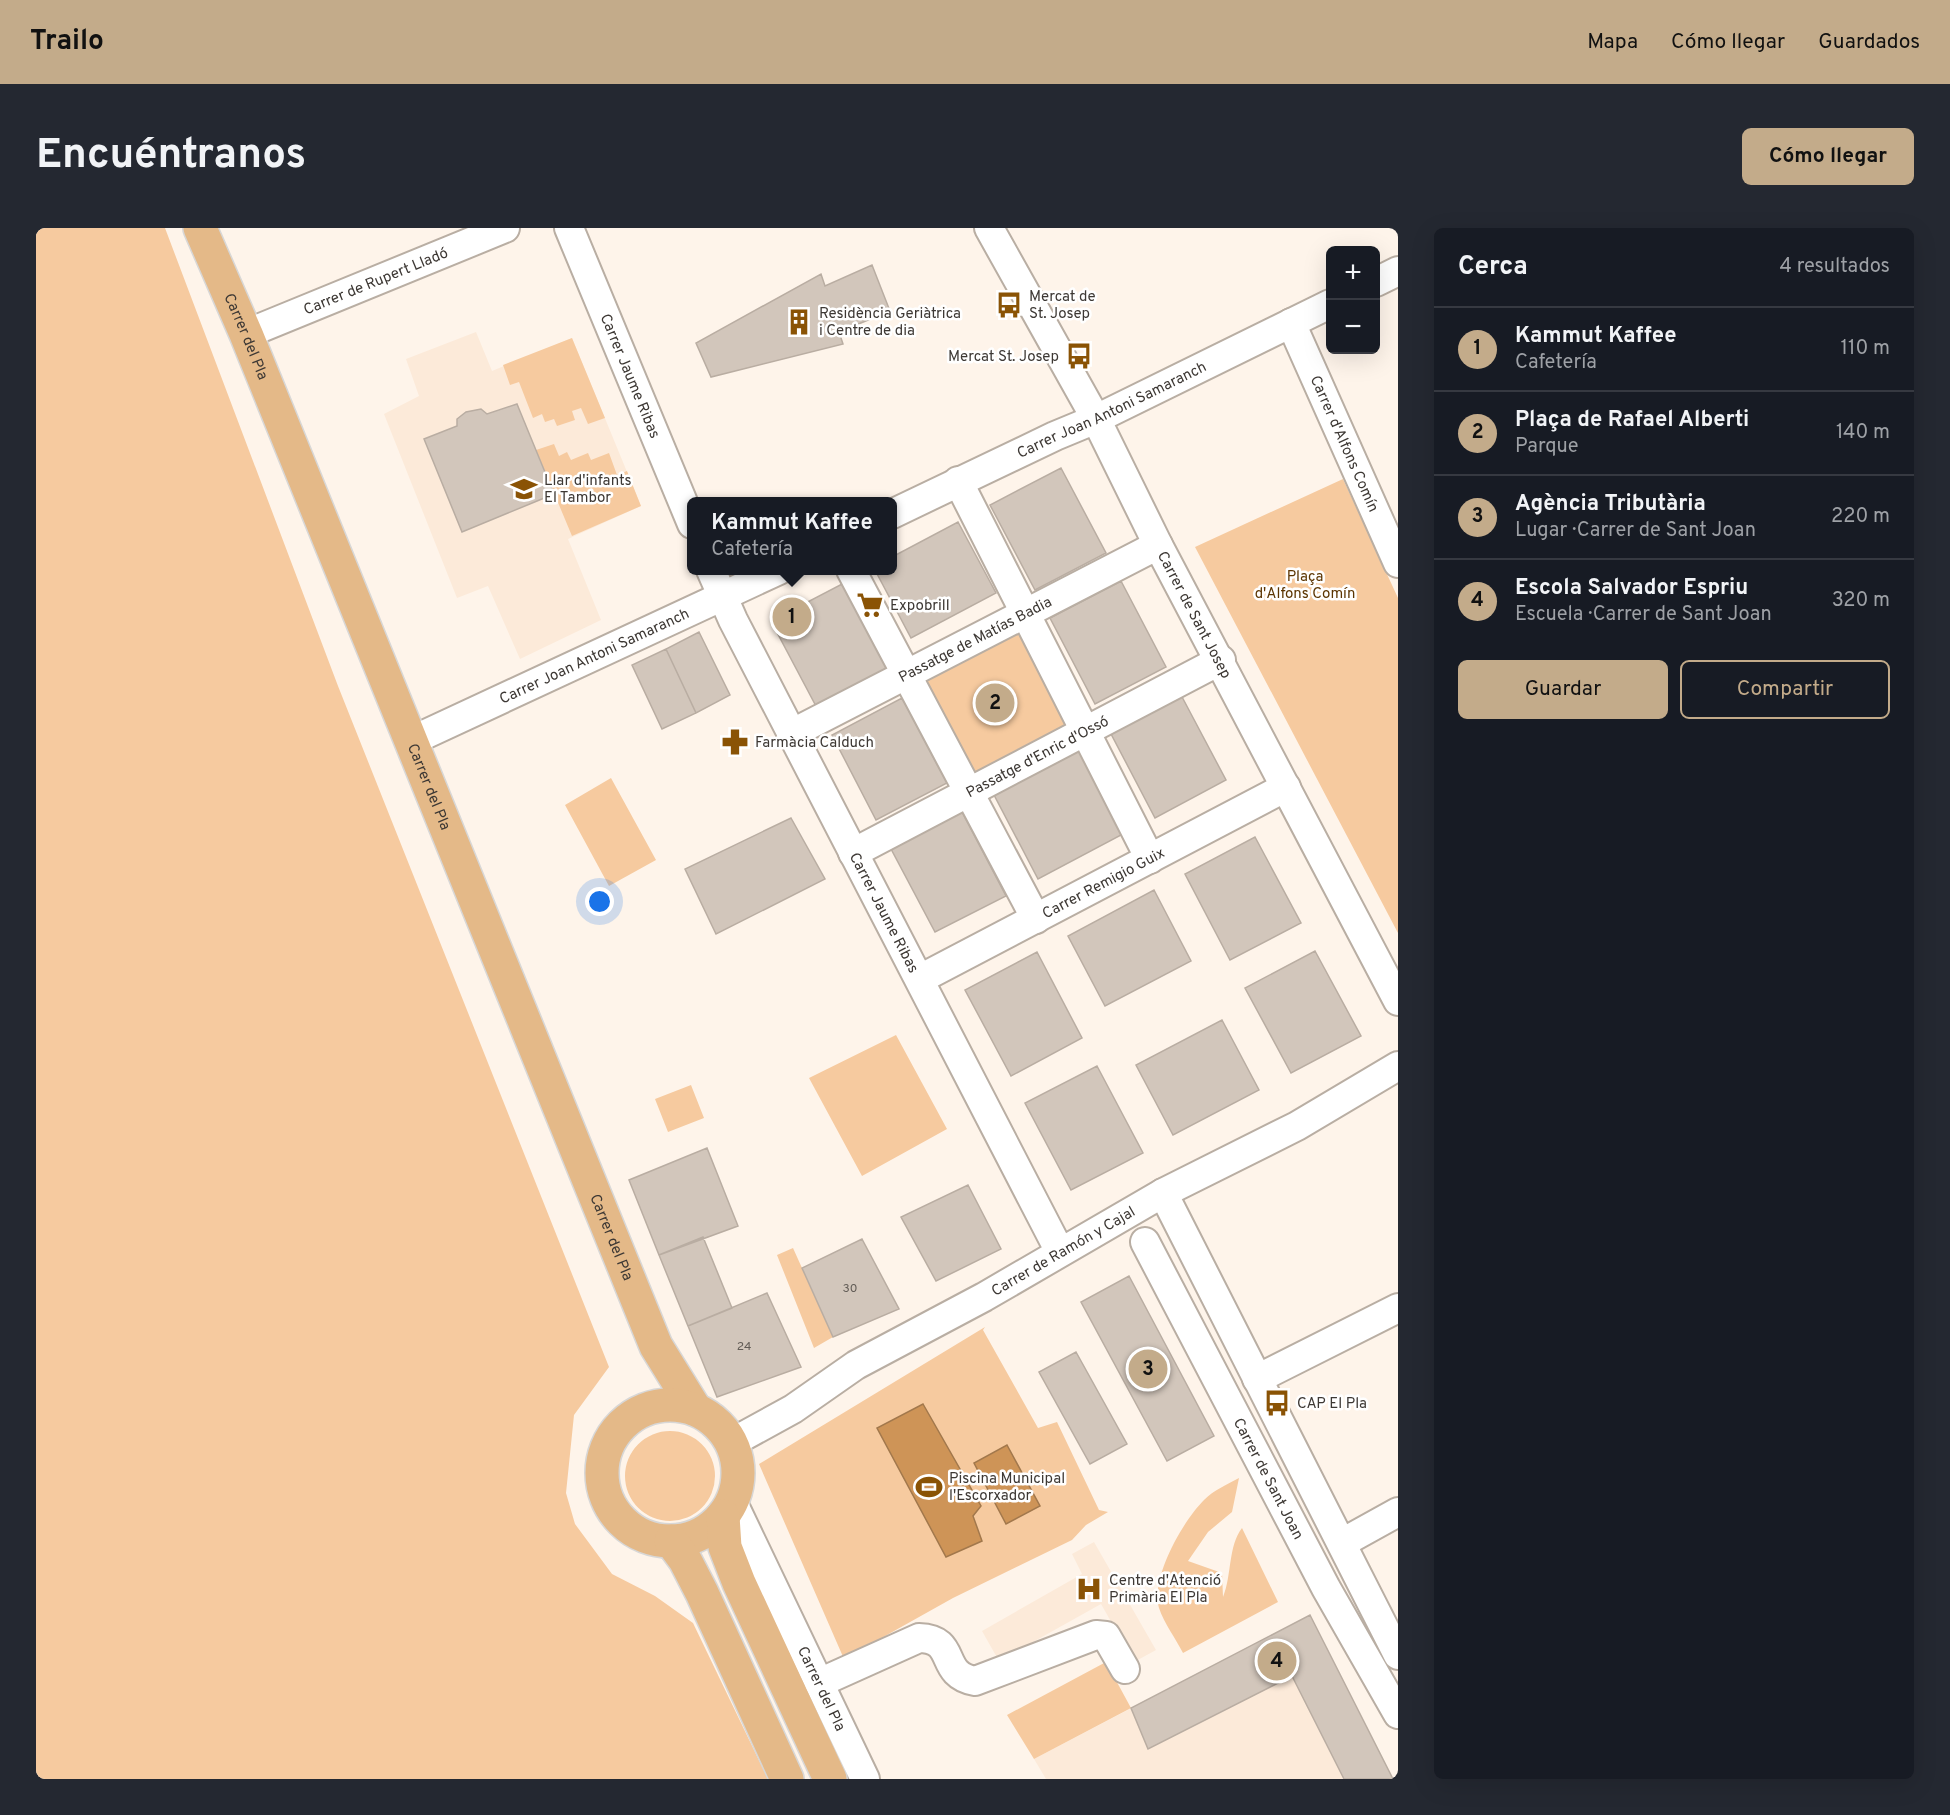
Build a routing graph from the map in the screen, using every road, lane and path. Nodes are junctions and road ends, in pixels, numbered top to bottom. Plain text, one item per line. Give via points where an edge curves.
1 (200, 228) edge
2 (505, 228) edge
3 (569, 228) edge
4 (989, 228) edge
5 (1398, 271) edge
6 (1380, 280) edge
7 (1326, 306) edge
8 (1291, 323) junction
9 (246, 334) junction
10 (1096, 419) junction
11 (958, 481) junction
12 (687, 512) edge
13 (897, 512) edge
14 (1158, 545) junction
15 (1398, 563) edge
16 (713, 575) edge
17 (769, 575) edge
18 (854, 575) edge
19 (722, 598) junction
20 (1024, 614) junction
21 (1221, 660) junction
22 (908, 674) junction
23 (1085, 732) junction
24 (791, 734) junction
25 (411, 741) junction
26 (1286, 786) junction
27 (967, 794) junction
28 (853, 853) junction
29 (1150, 859) junction
30 (1036, 919) junction
31 (920, 980) junction
32 (1398, 1001) edge
33 (1398, 1066) edge
34 (1163, 1193) junction
35 (1144, 1242) dead end
36 (1060, 1252) junction
37 (1398, 1308) edge
38 (656, 1346) junction
39 (1257, 1379) junction
40 (695, 1409) junction
41 (643, 1410) junction
42 (731, 1443) junction
43 (727, 1508) junction
44 (1398, 1512) edge
45 (671, 1541) junction
46 (1342, 1543) junction
47 (1398, 1655) edge
48 (1125, 1668) dead end
49 (819, 1683) junction
50 (1398, 1714) edge
51 (787, 1779) edge
52 (830, 1779) edge
53 (865, 1779) edge

1 - 9 main road, Carrer del Pla
2 - 9 street, Carrer de Rupert Lladó
3 - 12 street, Carrer Jaume Ribas
4 - 10 street, Carrer de Sant Josep
5 - 6 street
7 - 8 street, Carrer Joan Antoni Samaranch
8 - 10 street, Carrer Joan Antoni Samaranch
8 - 15 street, Carrer d'Alfons Comín
9 - 25 main road, Carrer del Pla
10 - 11 street, Carrer Joan Antoni Samaranch
10 - 14 street, Carrer de Sant Josep
11 - 13 street, Carrer Joan Antoni Samaranch
11 - 20 street
14 - 20 street, Passatge de Matías Badia
14 - 21 street, Carrer de Sant Josep
16 - 19 street, Carrer Jaume Ribas
17 - 19 street, Carrer Joan Antoni Samaranch
18 - 22 street
19 - 24 street, Carrer Jaume Ribas
19 - 25 street, Carrer Joan Antoni Samaranch
20 - 22 street, Passatge de Matías Badia
20 - 23 street
21 - 23 street, Passatge d'Enric d'Ossó
21 - 26 street, Carrer de Sant Josep
22 - 24 street, Passatge de Matías Badia
22 - 27 street
23 - 27 street, Passatge d'Enric d'Ossó
23 - 29 street
24 - 28 street, Carrer Jaume Ribas
25 - 38 main road, Carrer del Pla
26 - 29 street, Carrer Remigio Guix
26 - 32 street, Carrer de Sant Josep
27 - 28 street, Passatge d'Enric d'Ossó
27 - 30 street
28 - 31 street, Carrer Jaume Ribas
29 - 30 street, Carrer Remigio Guix
30 - 31 street, Carrer Remigio Guix
31 - 36 street, Carrer Jaume Ribas
33 - 34 street, Carrer de Ramón y Cajal via 1297,1126
34 - 36 street, Carrer de Ramón y Cajal
34 - 39 street
35 - 50 street, Carrer de Sant Joan via 1326,1588
36 - 42 street, Carrer de Ramón y Cajal via 856,1365 793,1409
37 - 39 street
38 - 40 main road, Carrer del Pla
38 - 41 main road, Carrer del Pla via 650,1393
39 - 46 street
40 - 41 main road via 672,1404
40 - 42 main road via 713,1420
41 - 45 main road via 626,1420 608,1443 601,1470 603,1489 616,1515 630,1529 650,1538
42 - 43 main road via 738,1475
43 - 45 main road via 699,1534
43 - 49 street, Carrer del Pla
43 - 52 main road, Carrer del Pla via 725,1547
44 - 46 street
45 - 51 main road via 702,1593
46 - 47 street
48 - 49 street via 1106,1636 1096,1635 975,1681 962,1678 939,1644 920,1638
49 - 53 street, Carrer del Pla

